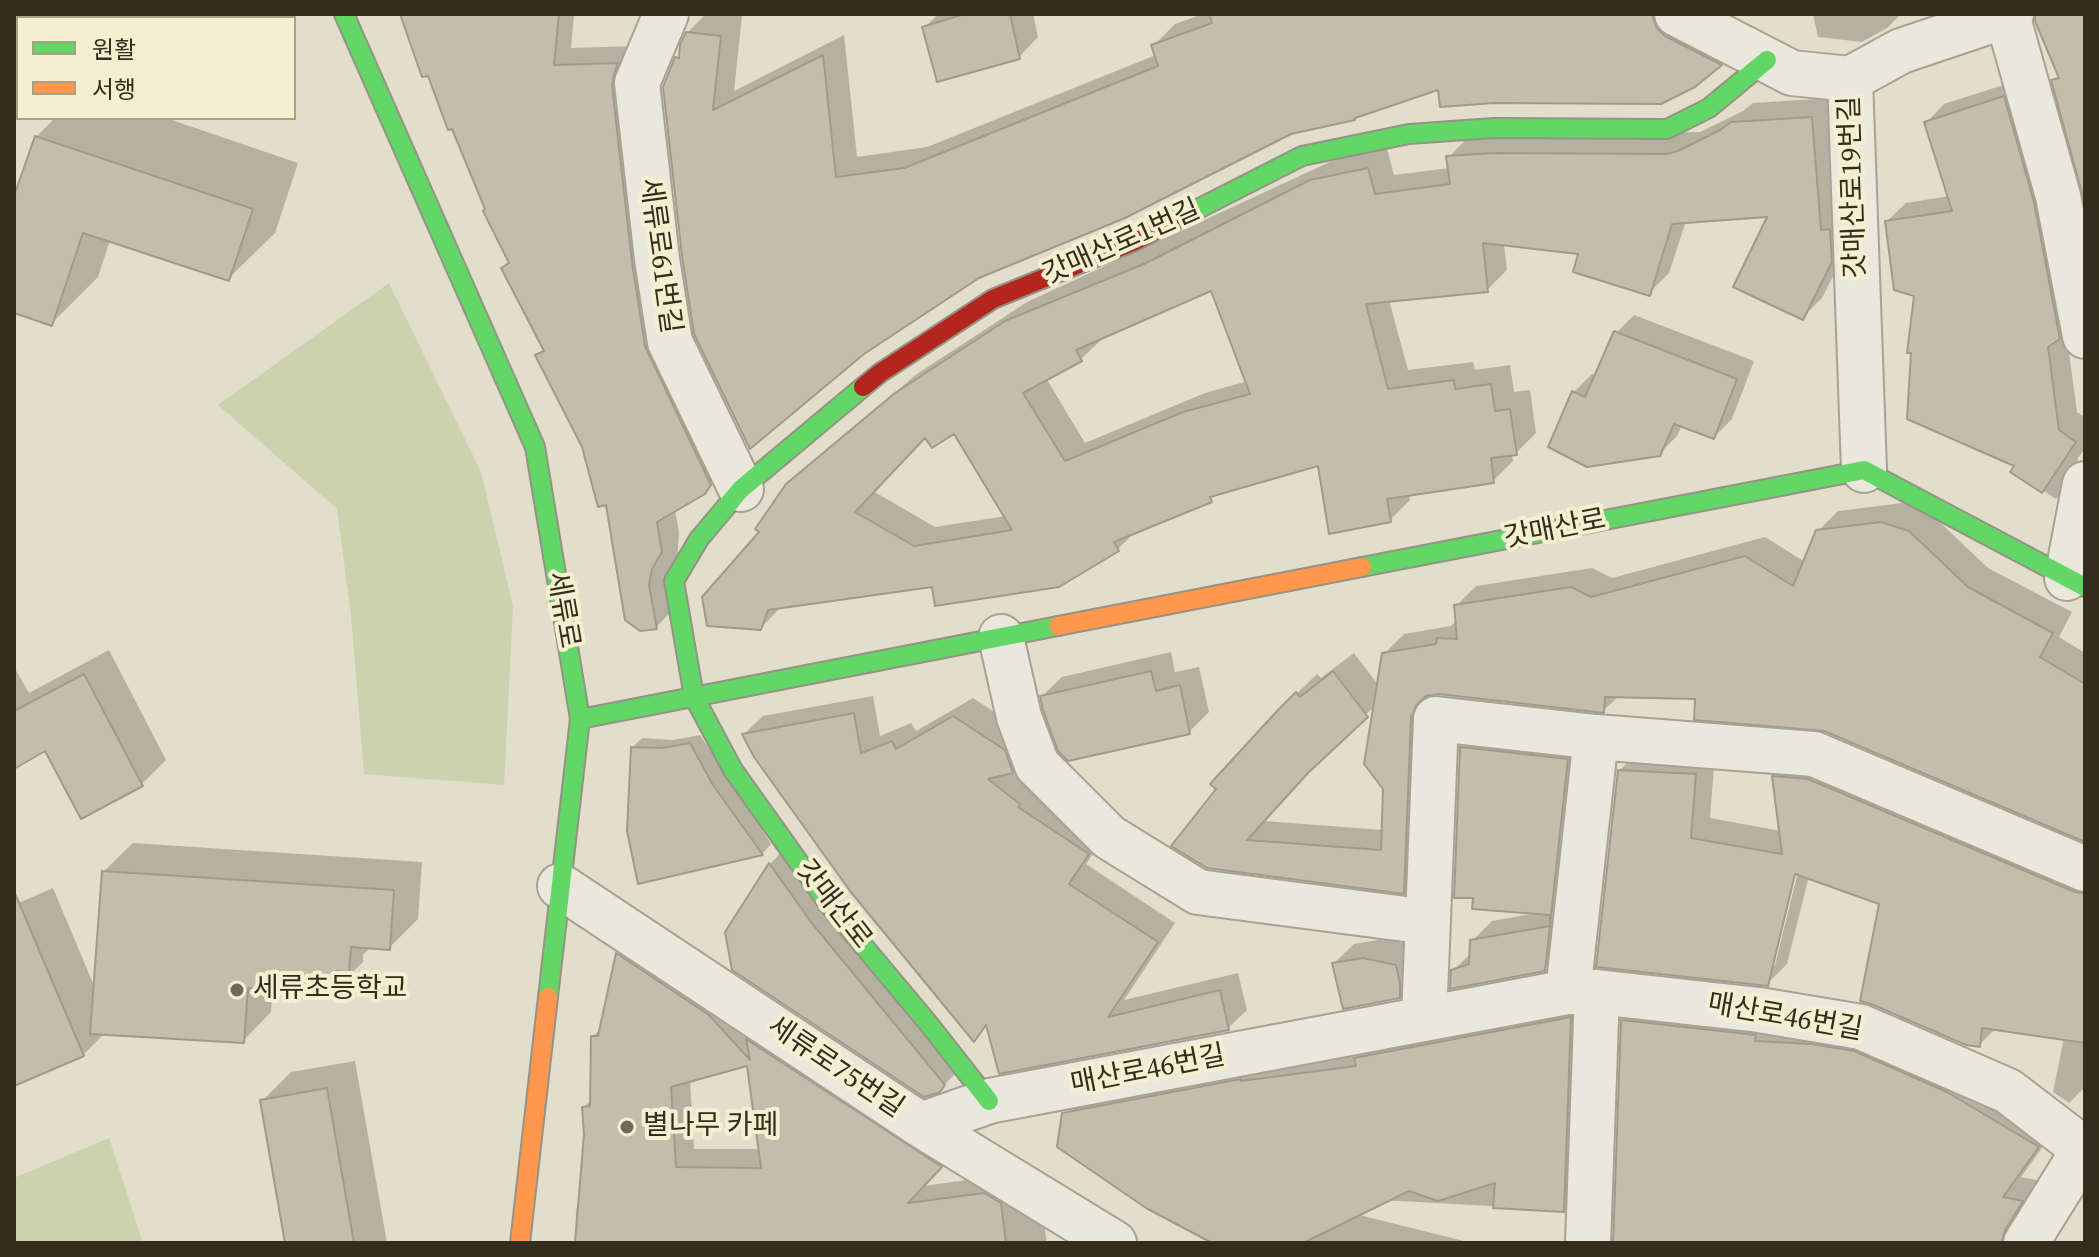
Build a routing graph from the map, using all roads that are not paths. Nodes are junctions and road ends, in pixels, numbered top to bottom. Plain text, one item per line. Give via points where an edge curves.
1 (344, 14) edge
2 (666, 14) edge
3 (1677, 14) edge
4 (2009, 15) edge
5 (1767, 60) junction
6 (1850, 79) junction
7 (2085, 336) edge
8 (1864, 470) junction
9 (2085, 484) edge
10 (741, 489) junction
11 (2076, 583) edge
12 (1001, 637) junction
13 (694, 697) junction
14 (580, 719) junction
15 (1596, 737) junction
16 (2085, 869) edge
17 (560, 886) junction
18 (1428, 922) junction
19 (1583, 992) junction
20 (1424, 1019) junction
21 (989, 1101) junction
22 (921, 1125) junction
23 (2085, 1149) edge
24 (520, 1243) edge
25 (1114, 1243) edge
26 (1588, 1243) edge
27 (2026, 1243) edge

1 - 14 street, 세류로 via 535,447
2 - 10 street, 세류로61번길 via 637,83 661,286 670,342
3 - 5 street
4 - 6 street, 갓매산로19번길 via 1901,51
4 - 7 street via 2058,196
5 - 6 street via 1792,73
5 - 10 street, 갓매산로1번길 via 1709,108 1667,129 1494,128 1409,134 1302,156 1135,241 993,299 880,373
6 - 8 street, 갓매산로19번길
8 - 11 street
8 - 12 street, 갓매산로
9 - 11 street
10 - 13 street, 갓매산로1번길 via 699,539 674,581
12 - 13 street, 갓매산로
12 - 18 street via 1019,717 1037,765 1109,837 1198,892
13 - 14 street, 갓매산로
13 - 21 street, 갓매산로 via 733,770 830,906
14 - 17 street, 세류로
15 - 16 street via 1814,754
15 - 18 street via 1436,719
15 - 19 street
17 - 22 street, 세류로75번길
17 - 24 street, 세류로
18 - 20 street
19 - 20 street, 매산로46번길
19 - 23 street, 매산로46번길 via 1759,1010 1861,1027 2008,1091
19 - 26 street
20 - 21 street, 매산로46번길
21 - 22 street, 매산로46번길
22 - 25 street, 세류로75번길
23 - 27 street

